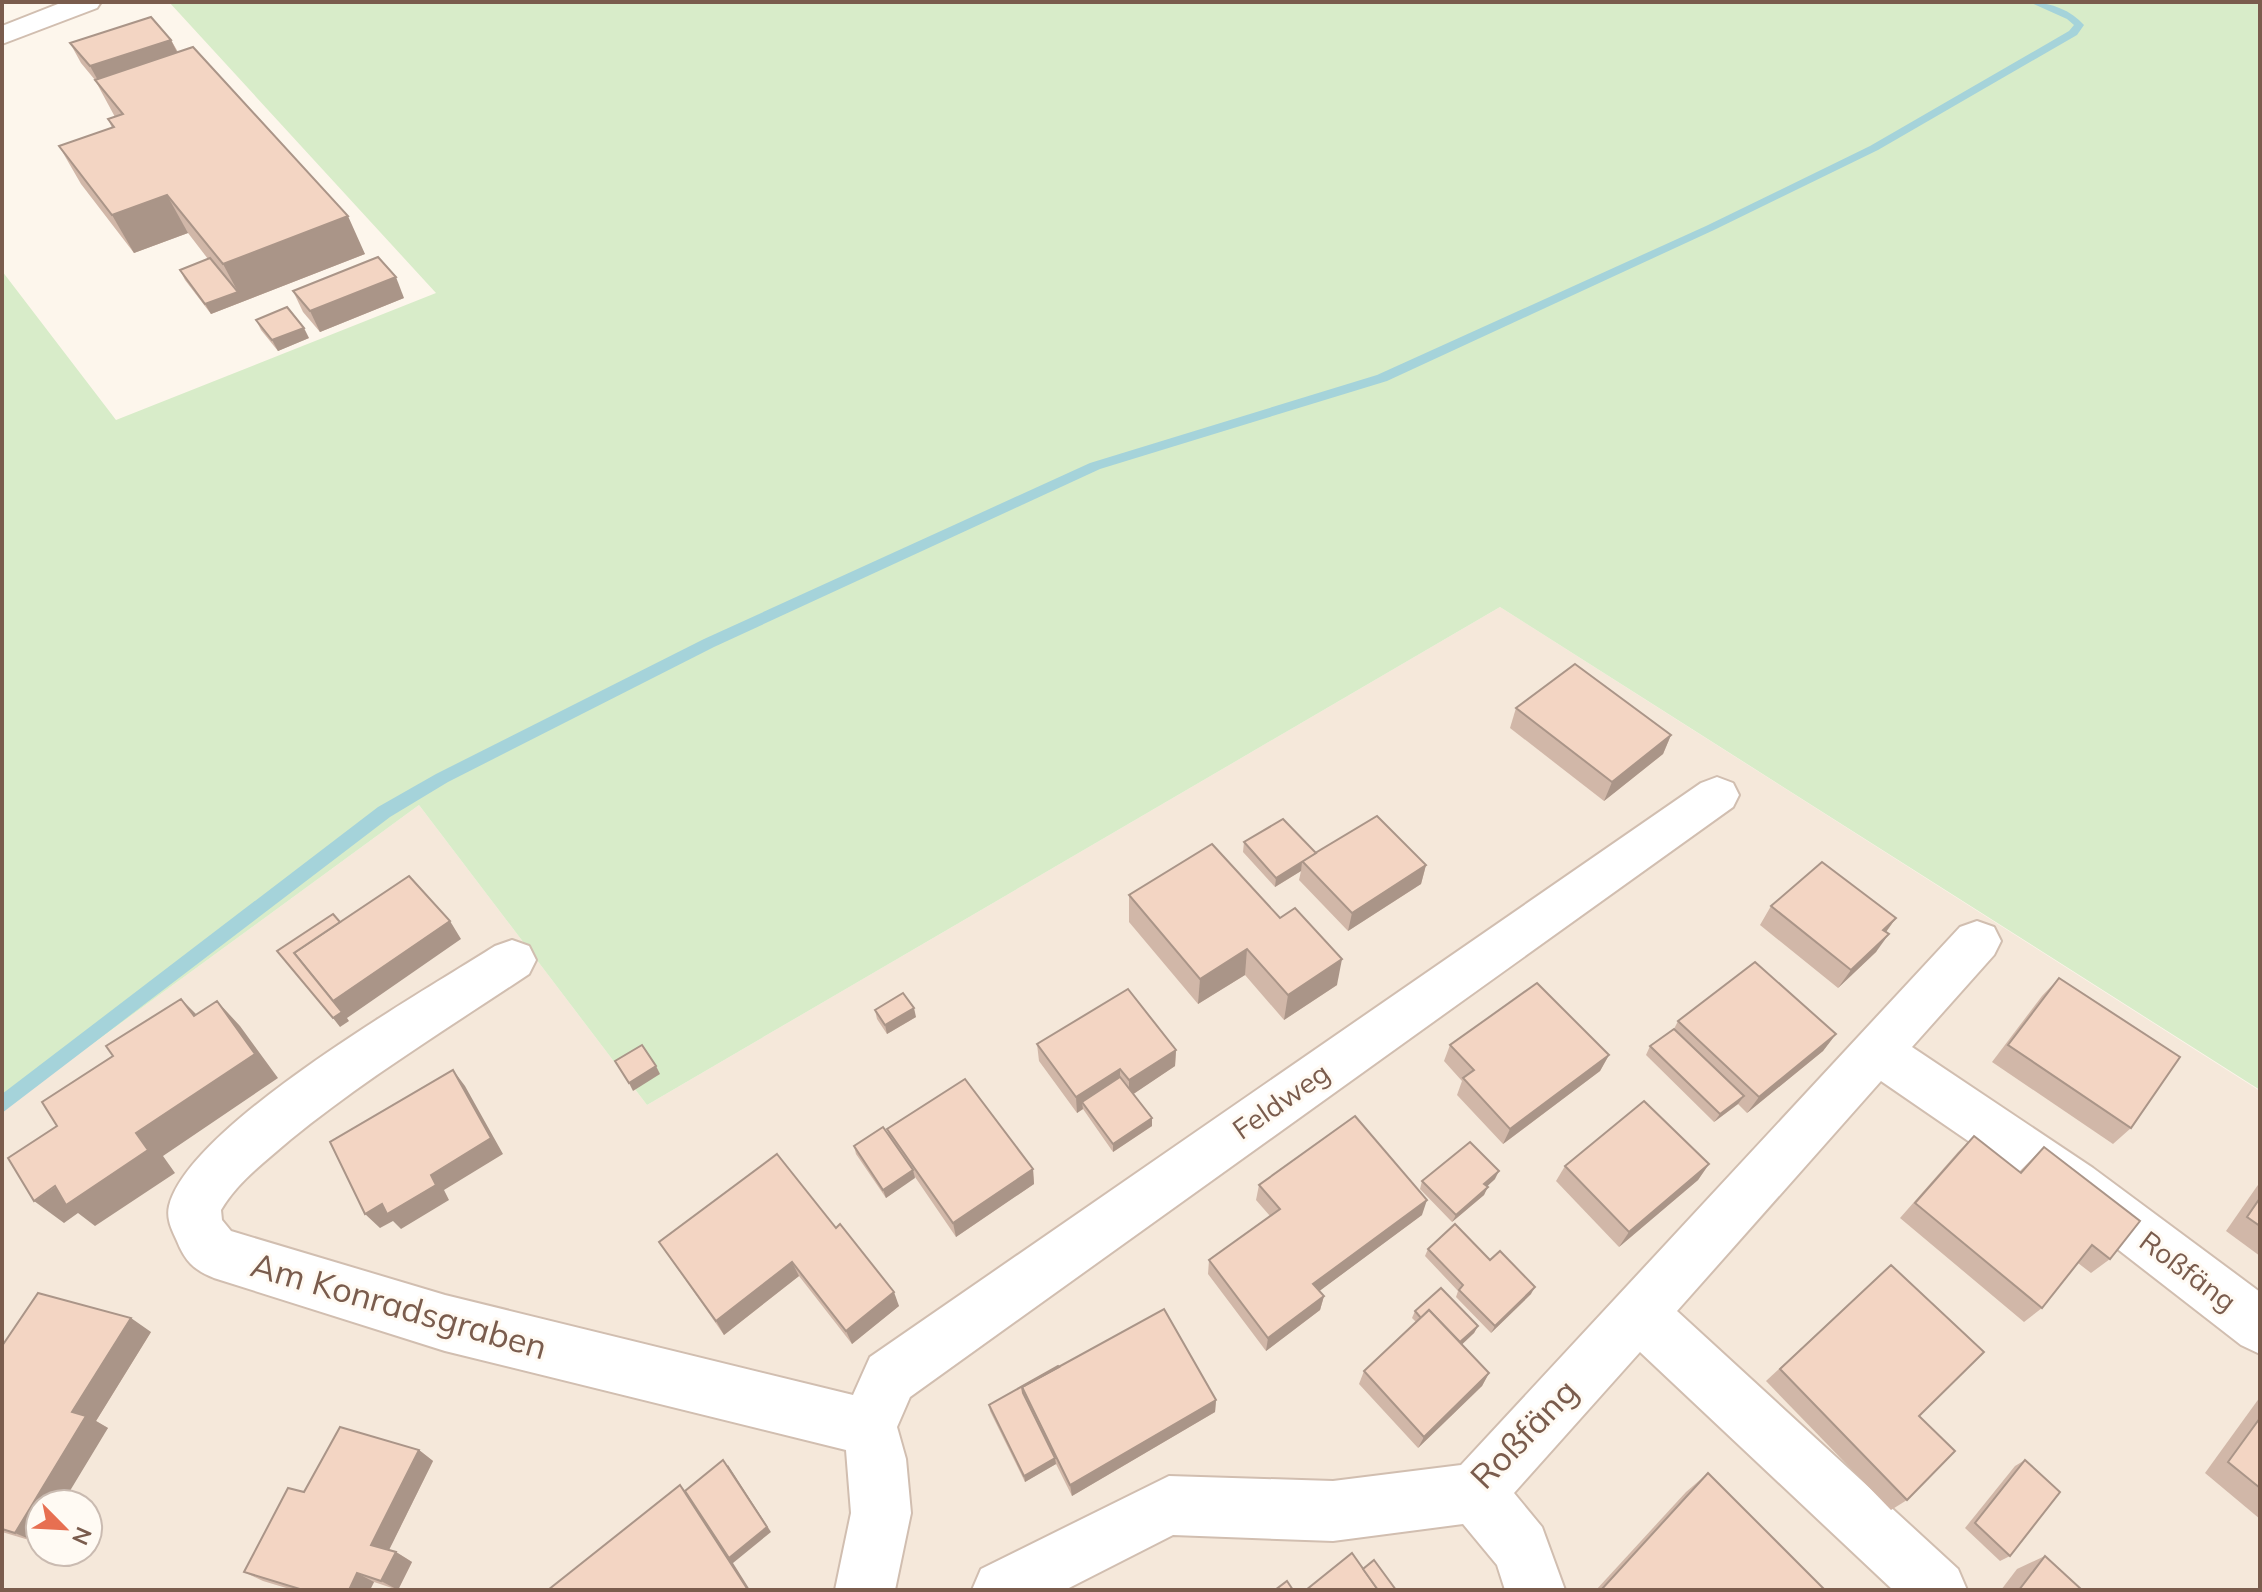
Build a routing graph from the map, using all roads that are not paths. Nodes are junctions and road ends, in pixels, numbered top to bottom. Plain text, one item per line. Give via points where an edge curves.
1 (87, 2) edge
2 (2, 36) edge
3 (1717, 795) dead end
4 (1977, 941) dead end
5 (512, 960) dead end
6 (1879, 1052) junction
7 (1639, 1313) junction
8 (2260, 1326) edge
9 (868, 1427) junction
10 (1475, 1493) junction
11 (865, 1590) edge
12 (1002, 1590) edge
13 (1535, 1590) edge
14 (1937, 1590) edge

1 - 2 street
3 - 9 street, Feldweg via 890,1377
4 - 6 street, Roßfäng
5 - 9 street, Am Konradsgraben via 264,1127 220,1166 196,1203 197,1231 214,1252 415,1314
6 - 7 street, Roßfäng
6 - 8 street, Roßfäng via 2075,1185
7 - 10 street, Roßfäng
7 - 14 street
9 - 11 street via 877,1459 881,1513
10 - 12 street, Roßfäng via 1333,1511 1169,1505
10 - 13 street via 1521,1548

